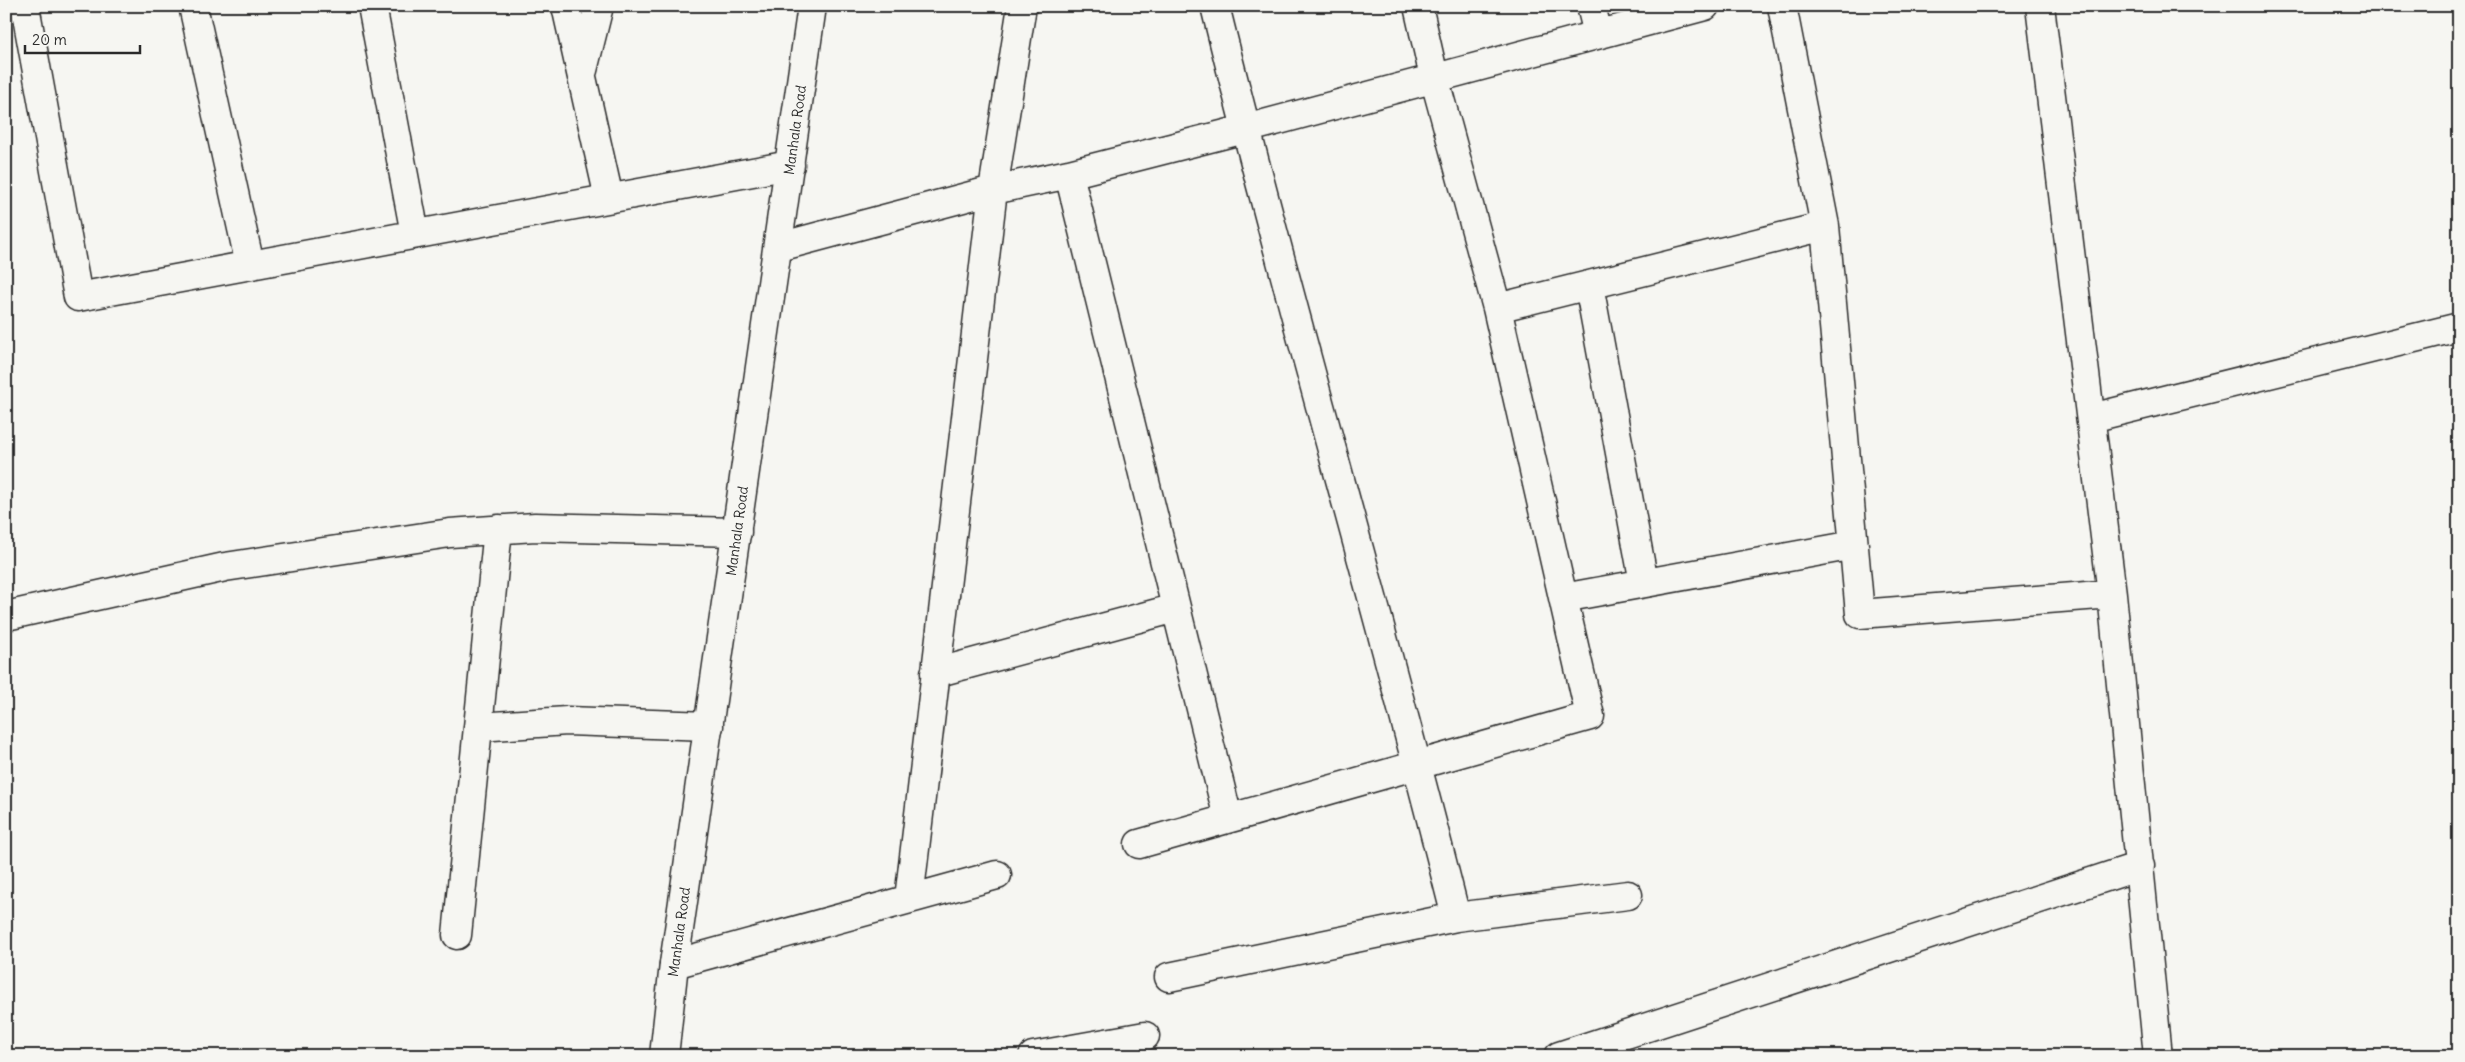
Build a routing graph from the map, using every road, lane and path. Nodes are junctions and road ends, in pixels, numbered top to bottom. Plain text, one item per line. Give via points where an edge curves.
1 (25, 6) edge
2 (193, 6) edge
3 (372, 6) edge
4 (566, 6) edge
5 (599, 6) edge
6 (812, 6) edge
7 (1022, 6) edge
8 (1215, 6) edge
9 (1418, 6) edge
10 (1591, 6) edge
11 (1705, 6) edge
12 (1782, 6) edge
13 (2040, 6) edge
14 (1598, 34) junction
15 (1434, 77) junction
16 (582, 78) junction
17 (1245, 129) junction
18 (790, 164) junction
19 (1069, 174) junction
20 (993, 190) junction
21 (609, 198) junction
22 (1825, 226) junction
23 (415, 234) junction
24 (778, 247) junction
25 (250, 265) junction
26 (1589, 284) junction
27 (1497, 308) junction
28 (2459, 327) edge
29 (2091, 418) junction
30 (498, 529) junction
31 (737, 532) junction
32 (1854, 545) junction
33 (1644, 583) junction
34 (2112, 594) junction
35 (1563, 598) junction
36 (1176, 608) junction
37 (6, 616) edge
38 (935, 673) junction
39 (709, 726) junction
40 (478, 727) junction
41 (1418, 763) junction
42 (1228, 818) junction
43 (1139, 844) dead end
44 (2140, 866) junction
45 (997, 876) dead end
46 (1628, 895) dead end
47 (909, 899) junction
48 (1456, 917) junction
49 (457, 935) dead end
50 (674, 964) junction
51 (1169, 977) dead end
52 (1145, 1036) dead end
53 (1049, 1054) edge
54 (664, 1056) edge
55 (1559, 1056) edge
56 (2158, 1056) edge

1 - 25 street via 78,297
2 - 25 street
3 - 23 street
4 - 16 street
5 - 16 street
6 - 18 street, Manhala Road
7 - 20 street
8 - 17 street
9 - 15 street
10 - 14 street
11 - 14 street
12 - 22 street
13 - 29 street
14 - 15 street
15 - 17 street
15 - 27 street
16 - 21 street
17 - 19 street
17 - 41 street
18 - 21 street
18 - 24 street, Manhala Road
19 - 20 street
19 - 36 street
20 - 24 street
20 - 38 street
21 - 23 street
22 - 26 street
22 - 32 street
23 - 25 street
24 - 31 street, Manhala Road
26 - 27 street
26 - 33 street
27 - 35 street
28 - 29 street
29 - 34 street
30 - 31 street
30 - 37 street via 225,566
30 - 40 street
31 - 39 street, Manhala Road
32 - 33 street
32 - 34 street via 1860,614
33 - 35 street
34 - 44 street
35 - 41 street via 1590,716
36 - 38 street
36 - 42 street
38 - 47 street
39 - 40 street via 567,721
39 - 50 street, Manhala Road
40 - 49 street
41 - 42 street
41 - 48 street
42 - 43 street
44 - 55 street
44 - 56 street
45 - 47 street
46 - 48 street
47 - 50 street
48 - 51 street
50 - 54 street, Manhala Road
52 - 53 street

